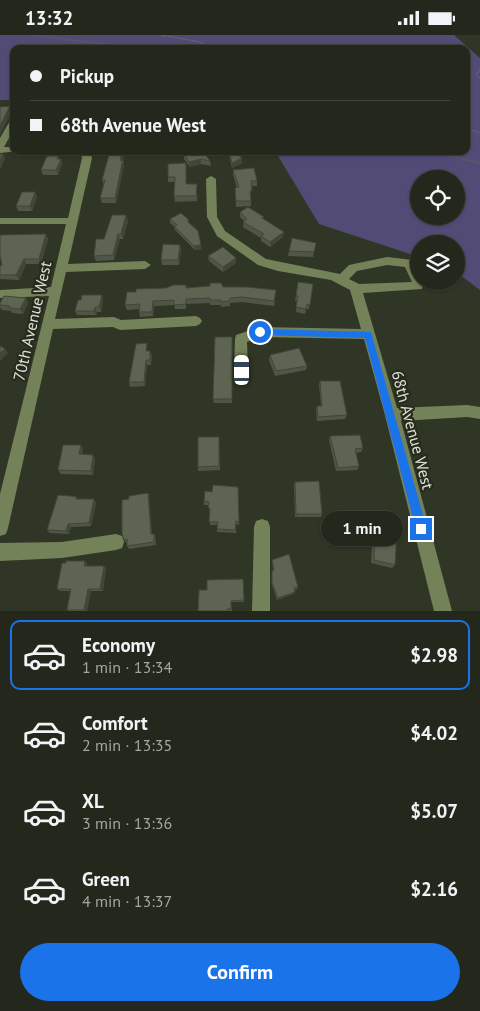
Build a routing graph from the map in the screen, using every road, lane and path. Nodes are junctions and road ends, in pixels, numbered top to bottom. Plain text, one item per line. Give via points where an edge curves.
1 (161, 35) edge
2 (205, 45) edge
3 (480, 69) edge
4 (480, 78) edge
5 (10, 128) edge
6 (0, 146) edge
7 (87, 155) edge
8 (211, 179) dead end
9 (0, 221) edge
10 (72, 221) junction
11 (53, 222) junction
12 (0, 228) edge
13 (144, 265) dead end
14 (61, 268) junction
15 (351, 286) junction
16 (55, 291) junction
17 (0, 294) edge
18 (196, 321) dead end
19 (48, 324) junction
20 (368, 335) junction
21 (242, 370) dead end
22 (480, 413) edge
23 (392, 415) junction
24 (2, 507) edge
25 (262, 527) dead end
26 (0, 528) edge
27 (116, 542) dead end
28 (0, 552) edge
29 (261, 611) edge
30 (443, 611) edge

1 - 2 path
3 - 4 path via 476,75
5 - 6 street
7 - 10 street, 70th Avenue West
8 - 15 street via 212,217 221,233 262,262 333,276
9 - 11 street
10 - 11 street
10 - 14 street, 70th Avenue West
11 - 12 street via 42,226
13 - 14 street
14 - 16 street, 70th Avenue West
15 - 15 street via 418,286 418,279 409,263 387,261 353,268
15 - 20 street, 68th Avenue West
16 - 17 street
16 - 19 street, 70th Avenue West
18 - 19 street
19 - 24 street, 70th Avenue West
20 - 21 street via 260,332 241,339
20 - 23 street, 68th Avenue West
22 - 23 street
23 - 30 street, 68th Avenue West
24 - 26 street, 70th Avenue West
25 - 29 street
27 - 28 street via 62,550

